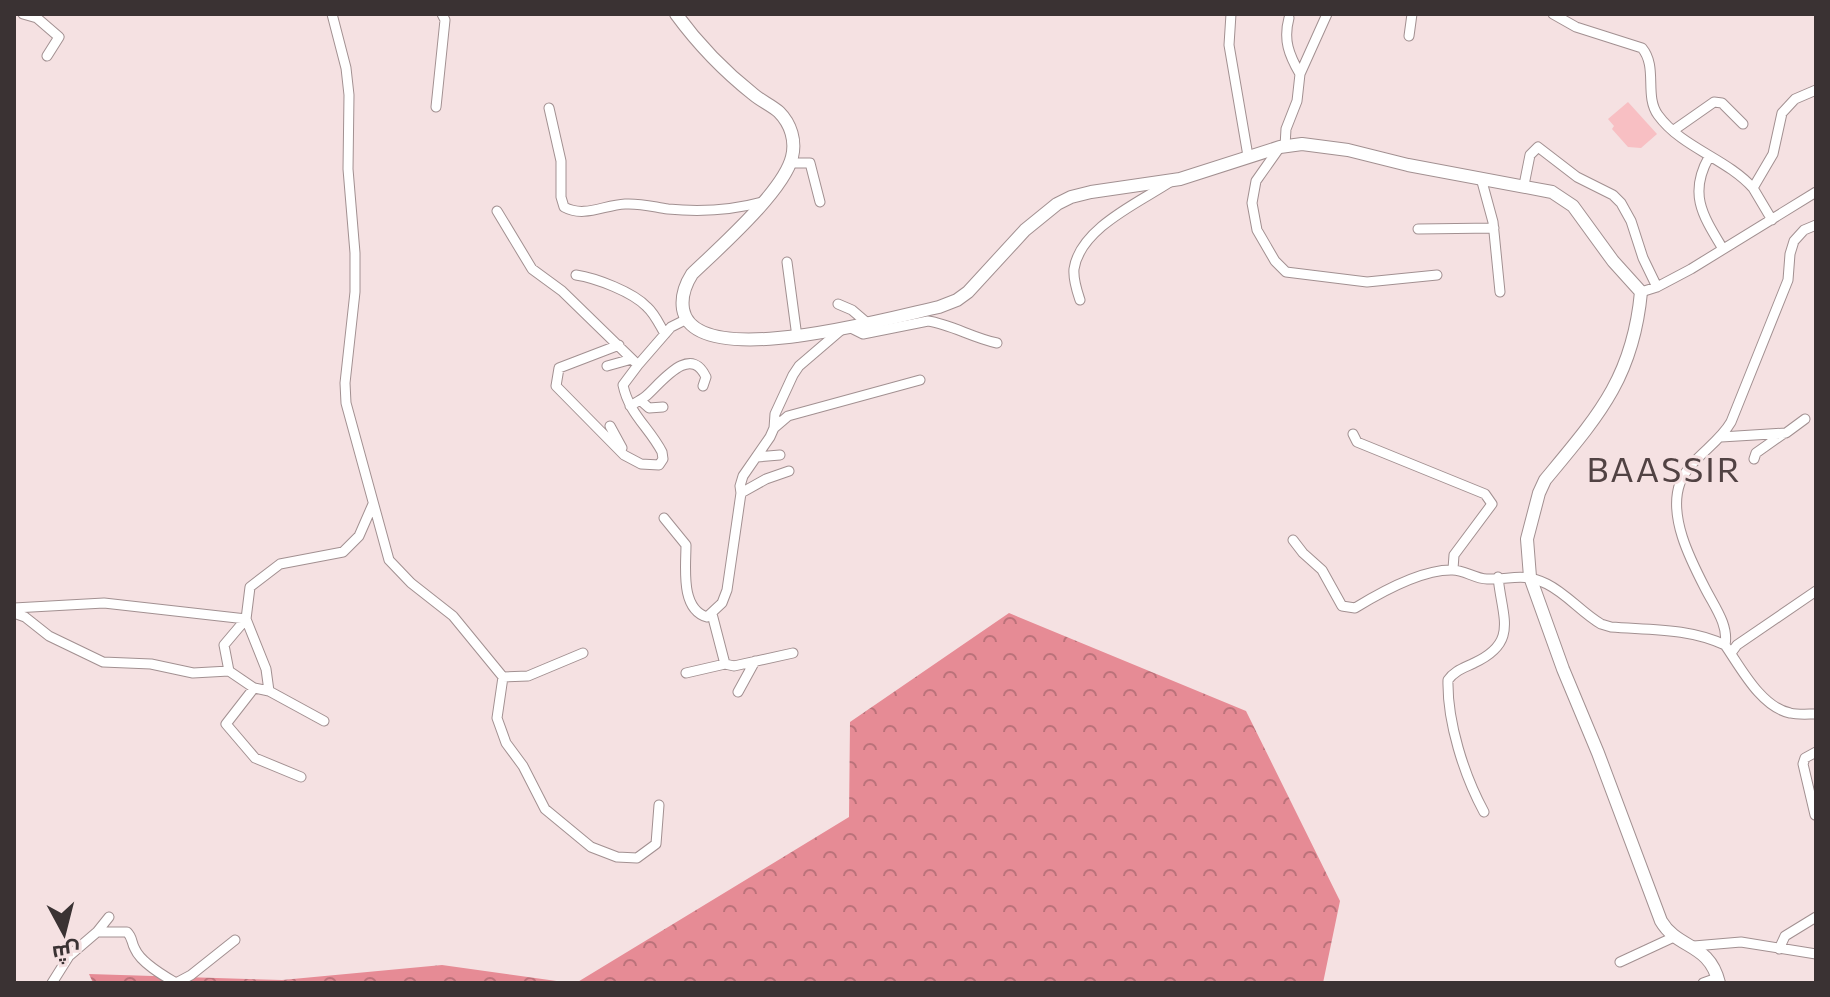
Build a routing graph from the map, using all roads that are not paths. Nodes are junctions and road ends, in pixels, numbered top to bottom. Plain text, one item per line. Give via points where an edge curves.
1 (23, 14) edge
2 (332, 14) edge
3 (442, 14) edge
4 (676, 14) edge
5 (1241, 14) edge
6 (1327, 14) edge
7 (1412, 14) edge
8 (1553, 14) edge
9 (1230, 18) edge
10 (1289, 18) dead end
11 (1409, 36) dead end
12 (47, 56) dead end
13 (1300, 74) junction
14 (1816, 90) edge
15 (436, 107) dead end
16 (549, 108) dead end
17 (1743, 124) dead end
18 (1674, 130) junction
19 (1282, 146) junction
20 (1248, 156) junction
21 (1709, 157) junction
22 (790, 163) junction
23 (1481, 178) junction
24 (1173, 181) junction
25 (1524, 185) junction
26 (1753, 188) junction
27 (1816, 192) edge
28 (762, 202) junction
29 (820, 202) dead end
30 (497, 211) dead end
31 (1772, 220) junction
32 (1816, 225) edge
33 (1494, 228) junction
34 (1418, 229) dead end
35 (1723, 249) junction
36 (787, 262) dead end
37 (576, 275) dead end
38 (1437, 275) dead end
39 (1657, 287) junction
40 (1500, 292) dead end
41 (1641, 292) junction
42 (1080, 300) dead end
43 (838, 304) dead end
44 (685, 320) junction
45 (866, 322) junction
46 (846, 327) junction
47 (665, 334) junction
48 (797, 337) junction
49 (997, 343) dead end
50 (619, 345) junction
51 (635, 362) junction
52 (607, 366) dead end
53 (920, 380) dead end
54 (703, 386) dead end
55 (640, 400) junction
56 (630, 406) junction
57 (663, 407) dead end
58 (1805, 419) dead end
59 (610, 426) dead end
60 (774, 428) junction
61 (1786, 433) junction
62 (1353, 434) dead end
63 (1721, 437) junction
64 (624, 455) junction
65 (780, 455) dead end
66 (757, 457) junction
67 (1754, 459) dead end
68 (789, 471) dead end
69 (741, 493) junction
70 (373, 504) junction
71 (664, 518) dead end
72 (1293, 540) dead end
73 (1453, 569) junction
74 (1498, 577) junction
75 (1530, 577) junction
76 (1816, 591) edge
77 (14, 611) edge
78 (712, 614) junction
79 (246, 619) junction
80 (1728, 649) junction
81 (583, 653) dead end
82 (793, 653) dead end
83 (755, 661) junction
84 (725, 664) junction
85 (229, 671) junction
86 (686, 673) dead end
87 (503, 677) junction
88 (254, 688) junction
89 (269, 691) junction
90 (738, 692) dead end
91 (1816, 714) edge
92 (324, 721) dead end
93 (1816, 752) edge
94 (301, 777) dead end
95 (659, 805) dead end
96 (1484, 812) dead end
97 (1815, 815) edge
98 (109, 917) dead end
99 (1816, 917) edge
100 (97, 932) junction
101 (1674, 937) junction
102 (235, 940) dead end
103 (1694, 946) junction
104 (1779, 949) junction
105 (1816, 954) edge
106 (1620, 962) dead end
107 (1718, 980) edge
108 (52, 983) edge
109 (1703, 983) edge

1 - 12 street via 37,18 59,37
2 - 70 street via 349,95 355,253 346,403
3 - 15 street
4 - 22 street via 721,65 789,125 794,144
5 - 9 street
6 - 13 street
7 - 11 street
8 - 18 street via 1642,48 1649,57 1654,110
9 - 20 street
10 - 13 street via 1284,35
13 - 19 street
14 - 26 street via 1795,99 1782,113 1773,154
16 - 28 street via 561,161 561,197 571,211 632,203 708,210
17 - 18 street via 1722,103 1714,102
18 - 21 street
19 - 20 street
19 - 23 street via 1325,146
19 - 38 street via 1256,181 1252,203 1257,230 1286,272 1367,282
20 - 24 street
21 - 26 street via 1733,168
21 - 35 street via 1698,179 1699,199
22 - 28 street
22 - 29 street via 810,163
23 - 25 street
23 - 33 street
24 - 42 street via 1115,216 1086,245 1074,267
24 - 45 street via 1071,197 1025,230 957,300
25 - 39 street via 1530,155 1538,147 1577,177 1613,195 1627,212
25 - 41 street via 1565,199
26 - 31 street
27 - 31 street
28 - 44 street via 692,274 683,293
30 - 50 street via 532,269
31 - 35 street
32 - 63 street via 1794,241 1788,280
33 - 34 street
33 - 40 street
35 - 39 street
36 - 48 street
37 - 47 street via 635,298 648,307
39 - 41 street
41 - 75 street via 1617,384 1539,493 1527,539
43 - 45 street
44 - 47 street
44 - 48 street via 712,337
45 - 46 street
46 - 48 street
46 - 49 street via 863,334 938,322
46 - 60 street via 799,366 778,405
47 - 51 street
50 - 51 street
50 - 64 street via 559,368 556,386
51 - 52 street
51 - 56 street via 623,385
53 - 60 street via 788,416
54 - 55 street via 702,370 685,364
55 - 56 street
55 - 57 street via 649,408
56 - 64 street via 657,441 663,459 651,466
58 - 61 street
59 - 64 street
60 - 66 street
61 - 63 street
61 - 67 street
62 - 73 street via 1357,442 1489,499 1492,504 1454,555
63 - 80 street via 1685,473 1676,505
65 - 66 street
66 - 69 street via 743,476
68 - 69 street
69 - 78 street via 727,590
70 - 79 street via 359,536 343,552 280,564 250,587
70 - 87 street via 389,560 453,616
71 - 78 street via 686,545 685,577 695,611
72 - 73 street via 1322,570 1342,606 1350,608 1409,580
73 - 74 street via 1485,579
74 - 75 street
74 - 96 street via 1505,625 1501,645 1448,680 1467,776
75 - 80 street via 1550,585 1601,624 1680,631
75 - 101 street via 1653,902
76 - 80 street
77 - 79 street via 104,603
77 - 85 street via 49,636 103,662 193,673
78 - 84 street
79 - 85 street via 224,645
79 - 89 street
80 - 91 street via 1774,704 1788,713
81 - 87 street via 528,676
82 - 83 street
83 - 84 street
83 - 90 street
84 - 86 street
85 - 88 street
87 - 95 street via 497,718 506,743 545,809 591,847 637,858 656,844
88 - 89 street
88 - 94 street via 226,724 255,758
89 - 92 street
93 - 97 street via 1803,764
98 - 100 street
99 - 104 street via 1785,936
100 - 102 street via 127,932 140,957 176,983
100 - 108 street via 69,956
101 - 103 street
101 - 106 street
103 - 104 street via 1741,942
103 - 107 street
104 - 105 street
107 - 109 street

